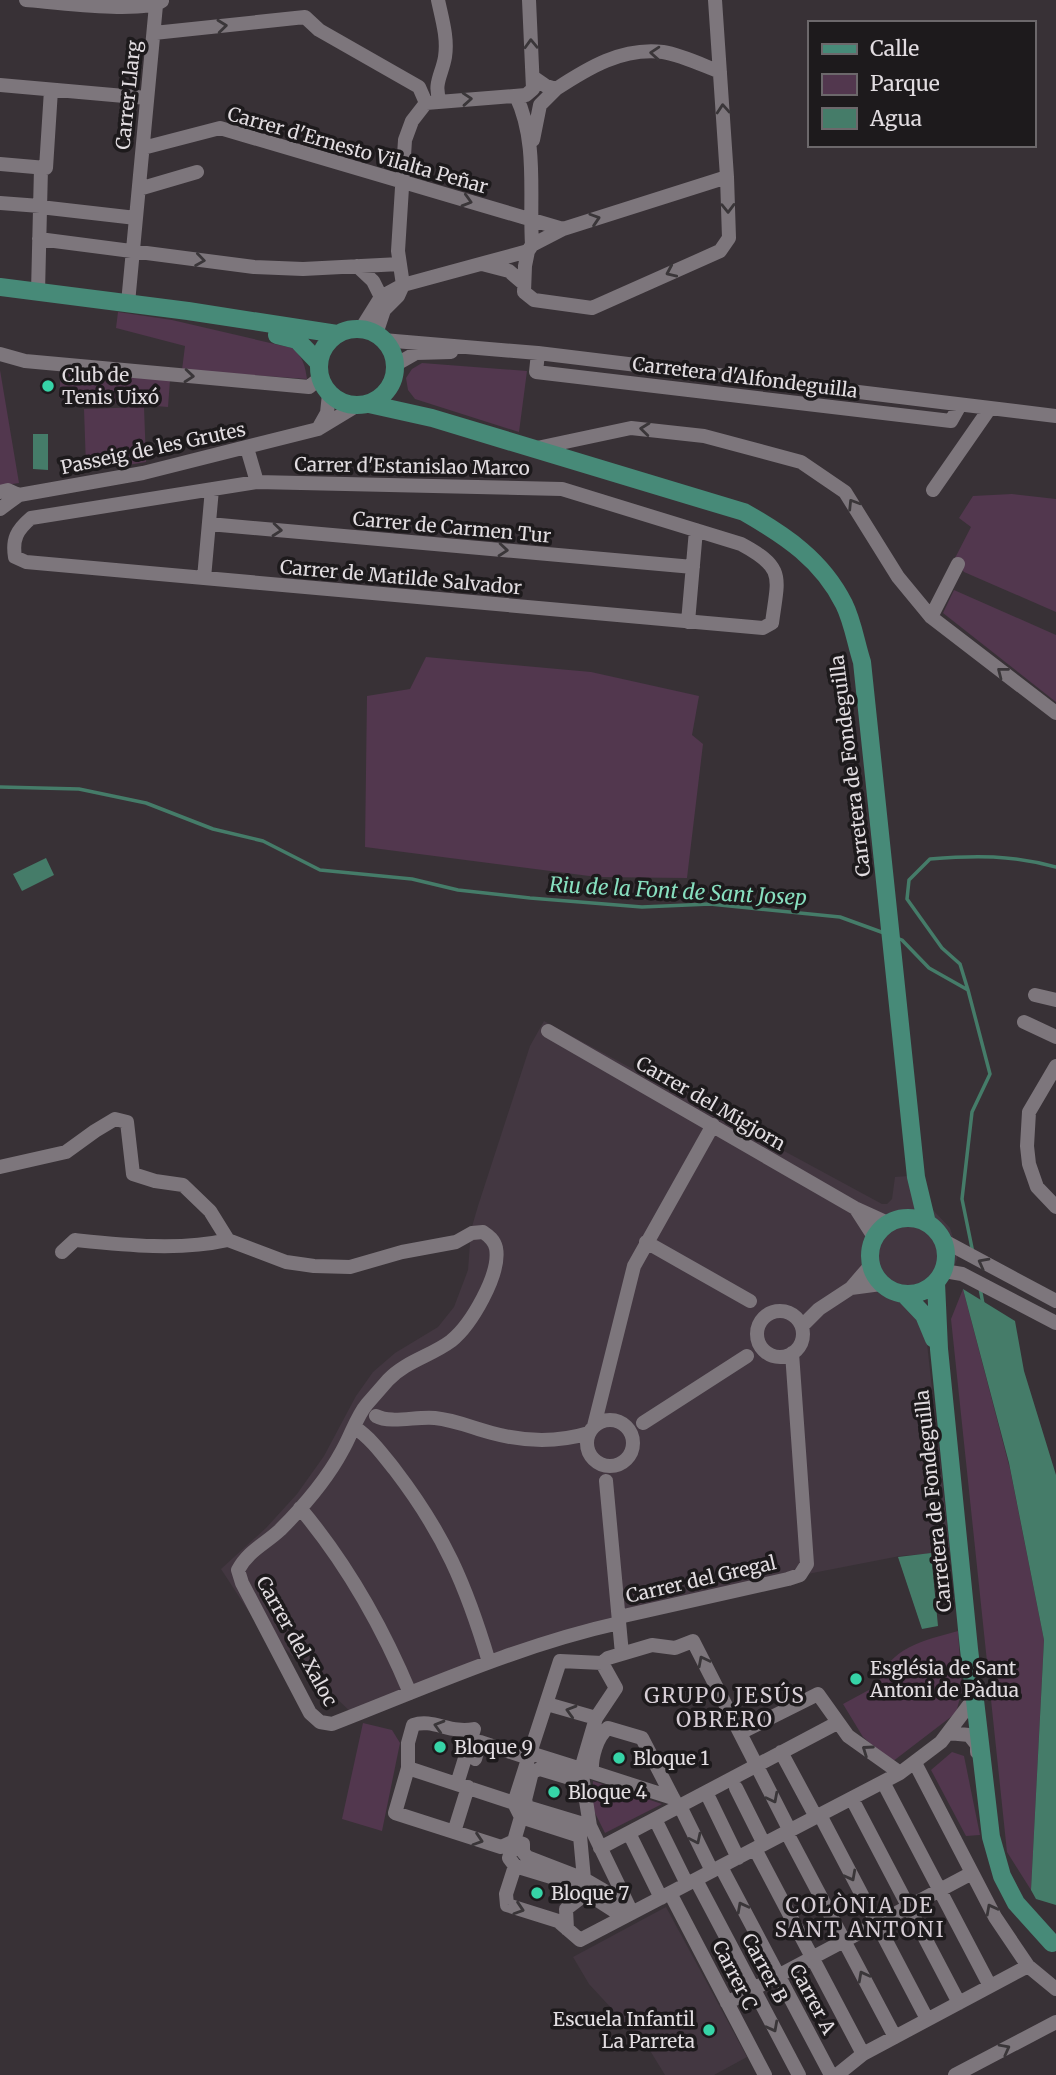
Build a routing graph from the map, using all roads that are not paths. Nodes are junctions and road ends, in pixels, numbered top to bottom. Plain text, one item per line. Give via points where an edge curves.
1 (26, 0) edge
2 (438, 0) edge
3 (529, 0) edge
4 (715, 0) edge
5 (160, 2) edge
6 (154, 33) junction
7 (720, 72) junction
8 (439, 76) junction
9 (533, 83) junction
10 (0, 85) edge
11 (419, 87) junction
12 (556, 89) junction
13 (51, 90) junction
14 (516, 96) junction
15 (147, 98) junction
16 (433, 102) junction
17 (143, 148) junction
18 (531, 152) junction
19 (0, 164) edge
20 (44, 168) junction
21 (197, 172) dead end
22 (727, 177) junction
23 (402, 182) junction
24 (139, 188) junction
25 (0, 203) edge
26 (40, 207) junction
27 (136, 218) junction
28 (530, 219) junction
29 (563, 229) junction
30 (39, 239) junction
31 (530, 248) junction
32 (133, 251) junction
33 (400, 264) junction
34 (480, 264) junction
35 (357, 266) junction
36 (524, 284) junction
37 (403, 285) junction
38 (0, 288) edge
39 (38, 292) junction
40 (381, 297) junction
41 (128, 303) junction
42 (188, 311) junction
43 (337, 334) junction
44 (373, 334) junction
45 (497, 351) junction
46 (0, 354) edge
47 (319, 370) junction
48 (394, 372) junction
49 (329, 394) junction
50 (363, 405) junction
51 (990, 408) junction
52 (1056, 416) edge
53 (432, 418) junction
54 (318, 429) junction
55 (247, 448) junction
56 (537, 448) junction
57 (257, 482) junction
58 (212, 489) junction
59 (933, 490) dead end
60 (0, 492) edge
61 (19, 495) junction
62 (0, 509) edge
63 (209, 524) junction
64 (696, 530) junction
65 (26, 562) joint
66 (958, 564) dead end
67 (693, 567) junction
68 (204, 578) junction
69 (931, 617) junction
70 (688, 622) junction
71 (772, 623) joint
72 (1056, 713) edge
73 (1035, 995) dead end
74 (1056, 1000) edge
75 (1024, 1023) dead end
76 (548, 1031) dead end
77 (1056, 1037) edge
78 (1056, 1066) edge
79 (713, 1125) junction
80 (0, 1167) edge
81 (916, 1177) junction
82 (855, 1208) junction
83 (1056, 1208) edge
84 (896, 1220) junction
85 (927, 1223) junction
86 (874, 1237) junction
87 (228, 1240) junction
88 (646, 1242) junction
89 (950, 1245) junction
90 (62, 1252) dead end
91 (870, 1266) junction
92 (940, 1277) junction
93 (881, 1284) junction
94 (851, 1288) junction
95 (905, 1295) junction
96 (1056, 1301) edge
97 (768, 1316) junction
98 (798, 1321) junction
99 (1056, 1323) edge
100 (758, 1339) junction
101 (939, 1349) junction
102 (767, 1352) junction
103 (787, 1355) junction
104 (747, 1356) junction
105 (369, 1419) junction
106 (594, 1432) junction
107 (629, 1434) junction
108 (599, 1463) junction
109 (615, 1465) junction
110 (606, 1481) junction
111 (300, 1508) junction
112 (619, 1620) junction
113 (622, 1654) junction
114 (488, 1662) junction
115 (602, 1663) junction
116 (410, 1693) junction
117 (547, 1704) junction
118 (596, 1718) junction
119 (328, 1723) joint
120 (837, 1723) junction
121 (740, 1733) junction
122 (962, 1733) junction
123 (781, 1752) junction
124 (529, 1756) junction
125 (915, 1763) junction
126 (756, 1765) junction
127 (408, 1768) junction
128 (900, 1773) junction
129 (582, 1776) junction
130 (883, 1782) junction
131 (464, 1786) junction
132 (736, 1788) dead end
133 (706, 1792) junction
134 (852, 1799) junction
135 (514, 1803) junction
136 (677, 1804) junction
137 (818, 1816) junction
138 (521, 1817) junction
139 (655, 1819) junction
140 (590, 1826) junction
141 (454, 1832) junction
142 (788, 1832) junction
143 (629, 1833) junction
144 (514, 1841) junction
145 (760, 1847) junction
146 (600, 1848) junction
147 (738, 1858) junction
148 (515, 1866) junction
149 (716, 1869) junction
150 (972, 1873) junction
151 (692, 1882) junction
152 (585, 1886) junction
153 (940, 1890) junction
154 (666, 1896) junction
155 (908, 1906) junction
156 (627, 1911) junction
157 (876, 1923) junction
158 (567, 1929) junction
159 (844, 1941) junction
160 (1054, 1944) edge
161 (812, 1957) junction
162 (1028, 1966) junction
163 (778, 1975) junction
164 (990, 1986) junction
165 (753, 1989) junction
166 (1056, 1989) edge
167 (727, 2003) junction
168 (959, 2003) junction
169 (927, 2020) junction
170 (1056, 2022) edge
171 (895, 2036) junction
172 (863, 2054) junction
173 (765, 2075) edge
174 (799, 2075) edge
175 (834, 2075) edge
176 (955, 2075) edge

1 - 5 street via 135,7
2 - 8 street via 446,36
9 -> 3 street
4 - 7 street
5 - 6 street, Carrer Llarg
6 -> 11 street via 305,17 319,30
6 - 15 street, Carrer Llarg
7 -> 12 street via 664,52 640,52 608,58
22 -> 7 street
8 - 11 street
8 - 16 street
9 - 12 street
9 - 14 street via 526,95
10 - 13 street
11 - 16 street
12 - 18 street via 540,105
13 - 15 street
13 - 20 street
16 -> 14 street
14 - 18 street
15 - 17 street, Carrer Llarg
16 - 23 street via 407,131
17 - 23 street, Carrer d'Ernesto Vilalta Peñar via 220,128
17 - 24 street, Carrer Llarg
18 - 28 street
19 - 20 street
20 - 26 street
21 - 24 street
29 -> 22 street
22 -> 36 street via 729,239 719,251 592,307 534,300 524,292
23 -> 28 street, Carrer d'Ernesto Vilalta Peñar
23 - 33 street
24 - 27 street, Carrer Llarg
25 - 26 street
26 - 27 street
26 - 30 street
27 - 32 street, Carrer Llarg
28 - 29 street, Carrer d'Ernesto Vilalta Peñar
28 - 31 street
29 - 31 street
30 - 32 street
30 - 39 street
31 - 34 street
31 - 36 street
32 -> 35 street via 254,267
32 - 41 street, Carrer Llarg
33 - 35 street
33 - 37 street
34 - 36 street via 509,271
34 - 37 street
35 - 40 street
37 - 40 street
37 - 44 street
38 - 39 main road
39 - 41 main road
40 - 44 street
41 - 42 main road
42 - 43 main road
42 - 47 main road via 297,340
43 - 44 main road
43 - 47 main road via 325,346
44 - 45 street, Carretera d'Alfondeguilla
44 - 48 main road via 392,351
45 - 48 street, Carretera d'Alfondeguilla via 416,354
45 - 51 street, Carretera d'Alfondeguilla
46 -> 47 street via 25,361 309,387
47 - 49 main road
48 - 50 main road via 385,393
48 - 53 main road, Carretera de Fondeguilla via 404,401
49 - 50 main road via 340,402
49 - 54 street via 327,413
50 - 53 main road, Carretera de Fondeguilla
50 - 54 street, Passeig de les Grutes
51 - 52 street, Carretera d'Alfondeguilla
51 - 59 street
53 - 56 main road, Carretera de Fondeguilla
54 - 55 street, Passeig de les Grutes
55 - 57 street
55 - 61 street, Passeig de les Grutes
69 -> 56 street via 898,577 845,492 801,462 704,436 631,428
56 - 81 main road, Carretera de Fondeguilla via 744,512 782,534 814,561 844,605 862,662
57 - 58 street, Carrer d'Estanislao Marco
57 - 64 street, Carrer d'Estanislao Marco via 562,489
58 - 63 street
58 - 65 street, Carrer d'Estanislao Marco via 31,518 19,528 13,545 15,558
60 - 61 street
61 - 62 street, Passeig de les Grutes
63 -> 67 street, Carrer de Carmen Tur
63 - 68 street
64 - 67 street
64 - 71 street, Carrer d'Estanislao Marco via 741,544 764,557 776,572
65 - 68 street, Carrer de Matilde Salvador
66 - 69 street
67 - 70 street
68 - 70 street, Carrer de Matilde Salvador
72 -> 69 street
70 - 71 street, Carrer de Matilde Salvador via 763,628
73 - 74 street
75 - 77 street
76 - 79 street, Carrer del Migjorn
78 - 83 street via 1029,1112 1027,1146 1037,1187
79 - 82 street, Carrer del Migjorn
79 - 88 street
80 - 87 street via 66,1152 115,1119 127,1122 133,1174 183,1185 210,1211
81 - 84 main road, Carretera de Fondeguilla via 912,1198
81 - 85 main road, Carretera de Fondeguilla
82 - 84 street, Carrer del Migjorn
82 - 86 street, Carrer del Migjorn
84 - 85 main road
84 - 86 main road
85 - 89 main road
86 - 91 main road
87 - 90 street via 124,1245 75,1240
87 - 105 street via 286,1262 350,1267 456,1242 472,1233 483,1231 492,1239 495,1262 481,1303 467,1324 450,1341 389,1378
88 - 97 street
88 - 106 street via 626,1291
89 - 92 main road
96 -> 89 street
91 - 93 main road
91 - 94 street
92 - 95 main road via 922,1292
92 - 99 street via 962,1274
92 - 101 main road, Carretera de Fondeguilla
93 - 94 street
93 - 95 main road
94 - 98 street
95 - 101 main road, Carretera de Fondeguilla via 924,1315
97 - 98 street via 788,1312
97 - 100 street via 757,1332
98 - 103 street via 803,1339
100 - 102 street
100 - 104 street
101 - 122 main road, Carretera de Fondeguilla via 969,1649
102 - 103 street
102 - 104 street
103 - 112 street, Carrer del Gregal via 793,1376 807,1564 800,1575
104 - 107 street
105 - 106 street via 420,1416 514,1437 564,1440
105 - 111 street
105 - 114 street via 443,1540 473,1609
106 - 107 street via 614,1420
106 - 108 street via 594,1459
107 - 109 street via 630,1453
108 - 109 street
108 - 110 street
109 - 110 street
110 - 112 street
111 - 116 street via 348,1572
111 - 119 street, Carrer del Xaloc via 244,1558 238,1570 310,1713
112 - 113 street
112 - 114 street, Carrer del Gregal
113 - 115 street
121 -> 113 street via 693,1641 675,1648 652,1646
114 - 116 street, Carrer del Gregal
115 - 117 street via 560,1661
115 - 118 street via 616,1688
116 - 119 street, Carrer del Gregal
118 -> 117 street
117 - 124 street
118 - 129 street
120 - 121 street via 818,1694
120 - 123 street
128 -> 120 street
121 - 126 street
122 - 125 street
122 - 160 main road, Carretera de Fondeguilla via 985,1791 1002,1876 1016,1903
122 - 160 main road, Carretera de Fondeguilla via 980,1835 995,1880 1010,1908 1035,1934
123 - 126 street
123 - 137 street
124 - 129 street
124 - 131 street via 480,1742
124 - 135 street
125 - 128 street
125 - 150 street
126 - 133 street
126 -> 142 street
127 - 131 street
131 -> 127 street via 474,1729 460,1732 423,1721 413,1725
127 - 141 street via 395,1813
128 - 130 street
129 - 140 street
129 - 140 street via 540,1769 532,1772 525,1800 527,1807
130 - 134 street
130 - 153 street
131 - 135 street
131 - 141 street
132 - 145 street
133 - 136 street
133 - 147 street
134 - 137 street
134 - 155 street
135 - 138 street
136 - 136 street, Carrer A via 642,1738 608,1728 601,1734 592,1772
136 - 139 street
136 -> 149 street, Carrer A
137 - 142 street
137 -> 157 street
138 - 144 street
138 - 152 street via 580,1836
139 - 143 street
139 - 151 street, Carrer B
140 - 146 street
141 -> 144 street via 501,1847
142 - 145 street
142 - 159 street
143 - 146 street
143 - 154 street, Carrer C
144 - 148 street via 509,1858
144 - 152 street via 523,1844 527,1857
145 - 147 street
145 - 161 street
146 - 156 street
147 - 149 street
148 - 152 street
148 -> 158 street via 507,1905
149 - 151 street
163 -> 149 street, Carrer A
150 - 153 street
162 -> 150 street
151 - 154 street
151 - 165 street, Carrer B
152 - 156 street
152 - 158 street via 566,1909
153 - 155 street
153 - 164 street
154 - 156 street
154 - 167 street, Carrer C
155 - 157 street
155 - 168 street
156 - 158 street via 580,1940
157 - 159 street
157 - 169 street
159 - 161 street
171 -> 159 street
161 - 163 street
161 - 172 street
162 - 164 street
162 - 166 street
163 - 165 street
163 - 175 street, Carrer A
164 - 168 street
165 - 167 street
165 -> 174 street, Carrer B
167 - 173 street, Carrer C
168 - 169 street
169 - 171 street
176 -> 170 street
171 - 172 street
172 - 175 street

